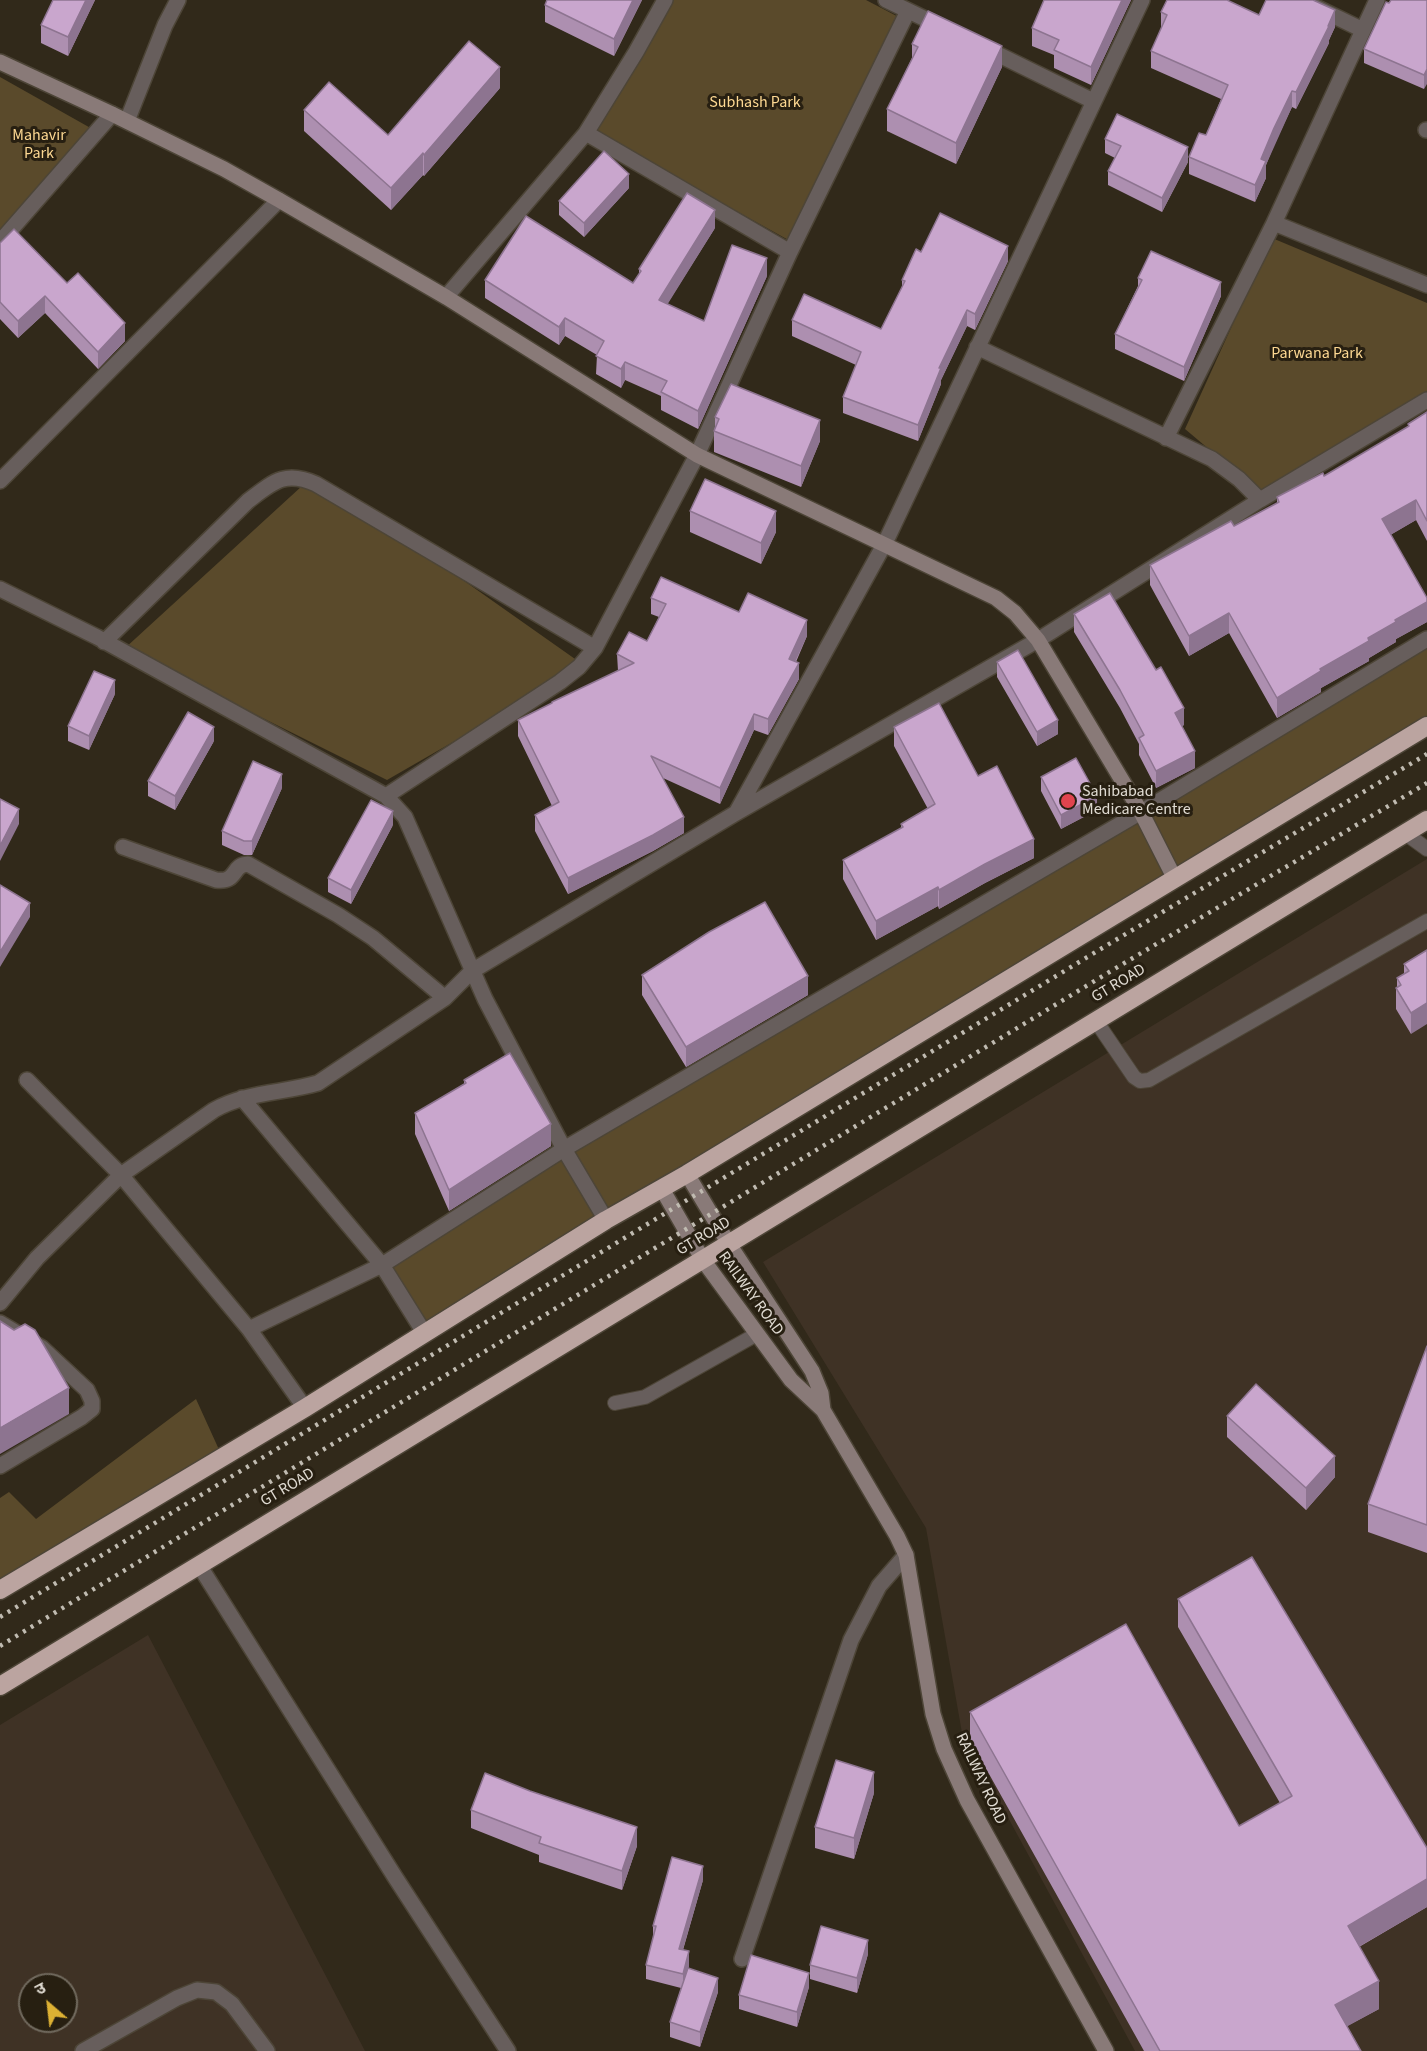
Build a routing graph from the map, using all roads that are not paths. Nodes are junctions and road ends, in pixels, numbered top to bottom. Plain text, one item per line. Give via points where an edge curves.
1 (177, 0) edge
2 (665, 0) edge
3 (886, 0) edge
4 (1142, 0) edge
5 (1301, 0) edge
6 (1377, 0) edge
7 (908, 11) junction
8 (1363, 30) junction
9 (0, 62) edge
10 (1093, 100) junction
11 (112, 114) junction
12 (127, 121) junction
13 (586, 132) junction
14 (279, 200) junction
15 (1274, 223) junction
16 (0, 242) edge
17 (790, 252) junction
18 (1427, 285) edge
19 (446, 297) junction
20 (977, 347) junction
21 (1427, 400) edge
22 (1166, 438) junction
23 (698, 455) junction
24 (0, 480) edge
25 (1260, 500) junction
26 (885, 543) junction
27 (0, 589) edge
28 (1427, 639) edge
29 (1038, 640) junction
30 (104, 642) junction
31 (595, 648) junction
32 (1427, 726) edge
33 (386, 796) junction
34 (1141, 812) junction
35 (736, 813) junction
36 (1427, 820) edge
37 (1405, 833) junction
38 (123, 847) dead end
39 (1427, 849) edge
40 (1175, 879) junction
41 (1427, 921) edge
42 (472, 971) junction
43 (445, 998) junction
44 (1096, 1021) junction
45 (27, 1080) dead end
46 (242, 1098) junction
47 (564, 1149) junction
48 (687, 1174) junction
49 (121, 1175) junction
50 (662, 1189) junction
51 (606, 1220) junction
52 (729, 1244) junction
53 (703, 1260) junction
54 (382, 1265) junction
55 (0, 1303) edge
56 (0, 1323) edge
57 (249, 1329) junction
58 (425, 1334) junction
59 (757, 1334) junction
60 (615, 1403) dead end
61 (305, 1408) junction
62 (823, 1410) junction
63 (0, 1466) edge
64 (906, 1555) junction
65 (199, 1565) junction
66 (0, 1590) edge
67 (0, 1686) edge
68 (742, 1959) dead end
69 (83, 2051) edge
70 (267, 2051) edge
71 (508, 2051) edge
72 (1106, 2051) edge

1 - 12 street
2 - 13 street
3 - 7 street
4 - 10 street
5 - 8 street
6 - 8 street
7 - 10 street
7 - 17 street
8 - 15 street
9 - 11 street
10 - 20 street
11 - 12 street
11 - 16 street
12 - 14 street
13 - 17 street
13 - 19 street
14 - 19 street
14 - 24 street
15 - 18 street
15 - 22 street
17 - 23 street
19 - 23 street
20 - 22 street
20 - 26 street
21 - 25 street
22 - 25 street via 1212,459
23 - 26 street
23 - 31 street
25 - 29 street
26 - 29 street via 996,597
26 - 35 street
27 - 30 street
28 - 34 street
29 - 34 street
29 - 35 street
30 - 31 street via 248,501 285,478 301,477
30 - 33 street
31 - 33 street via 560,682
32 - 40 highway
33 - 42 street via 405,817
34 - 40 street
34 - 47 street
35 - 42 street
36 - 37 highway, GT ROAD
37 - 39 lane
37 - 44 highway, GT ROAD
38 - 43 street via 216,880 231,879 237,868 248,864 373,938
40 - 48 highway
41 - 44 lane via 1149,1080 1134,1077
42 - 43 street
42 - 47 street
43 - 46 street via 318,1083
44 - 52 highway, GT ROAD
45 - 49 street
46 - 49 street via 214,1110
46 - 54 street
47 - 51 street
47 - 54 street
48 - 50 highway
48 - 52 street, RAILWAY ROAD
49 - 55 street via 37,1258
49 - 57 street
50 - 51 highway
50 - 53 street, RAILWAY ROAD
51 - 58 highway
52 - 53 highway, GT ROAD
52 - 62 street, RAILWAY ROAD via 812,1371
53 - 59 street, RAILWAY ROAD
53 - 65 highway, GT ROAD
54 - 57 street
54 - 58 street
56 - 63 street via 42,1348 87,1390 92,1401 92,1409 82,1417
57 - 61 street
58 - 61 highway
59 - 60 lane via 645,1397
59 - 62 street, RAILWAY ROAD via 791,1380
61 - 66 highway
62 - 64 street, RAILWAY ROAD
64 - 68 street via 879,1586 851,1640
64 - 72 street, RAILWAY ROAD via 933,1714 944,1749 967,1800
65 - 67 highway, GT ROAD
65 - 71 street
69 - 70 street via 197,1990 216,1992 232,2004

